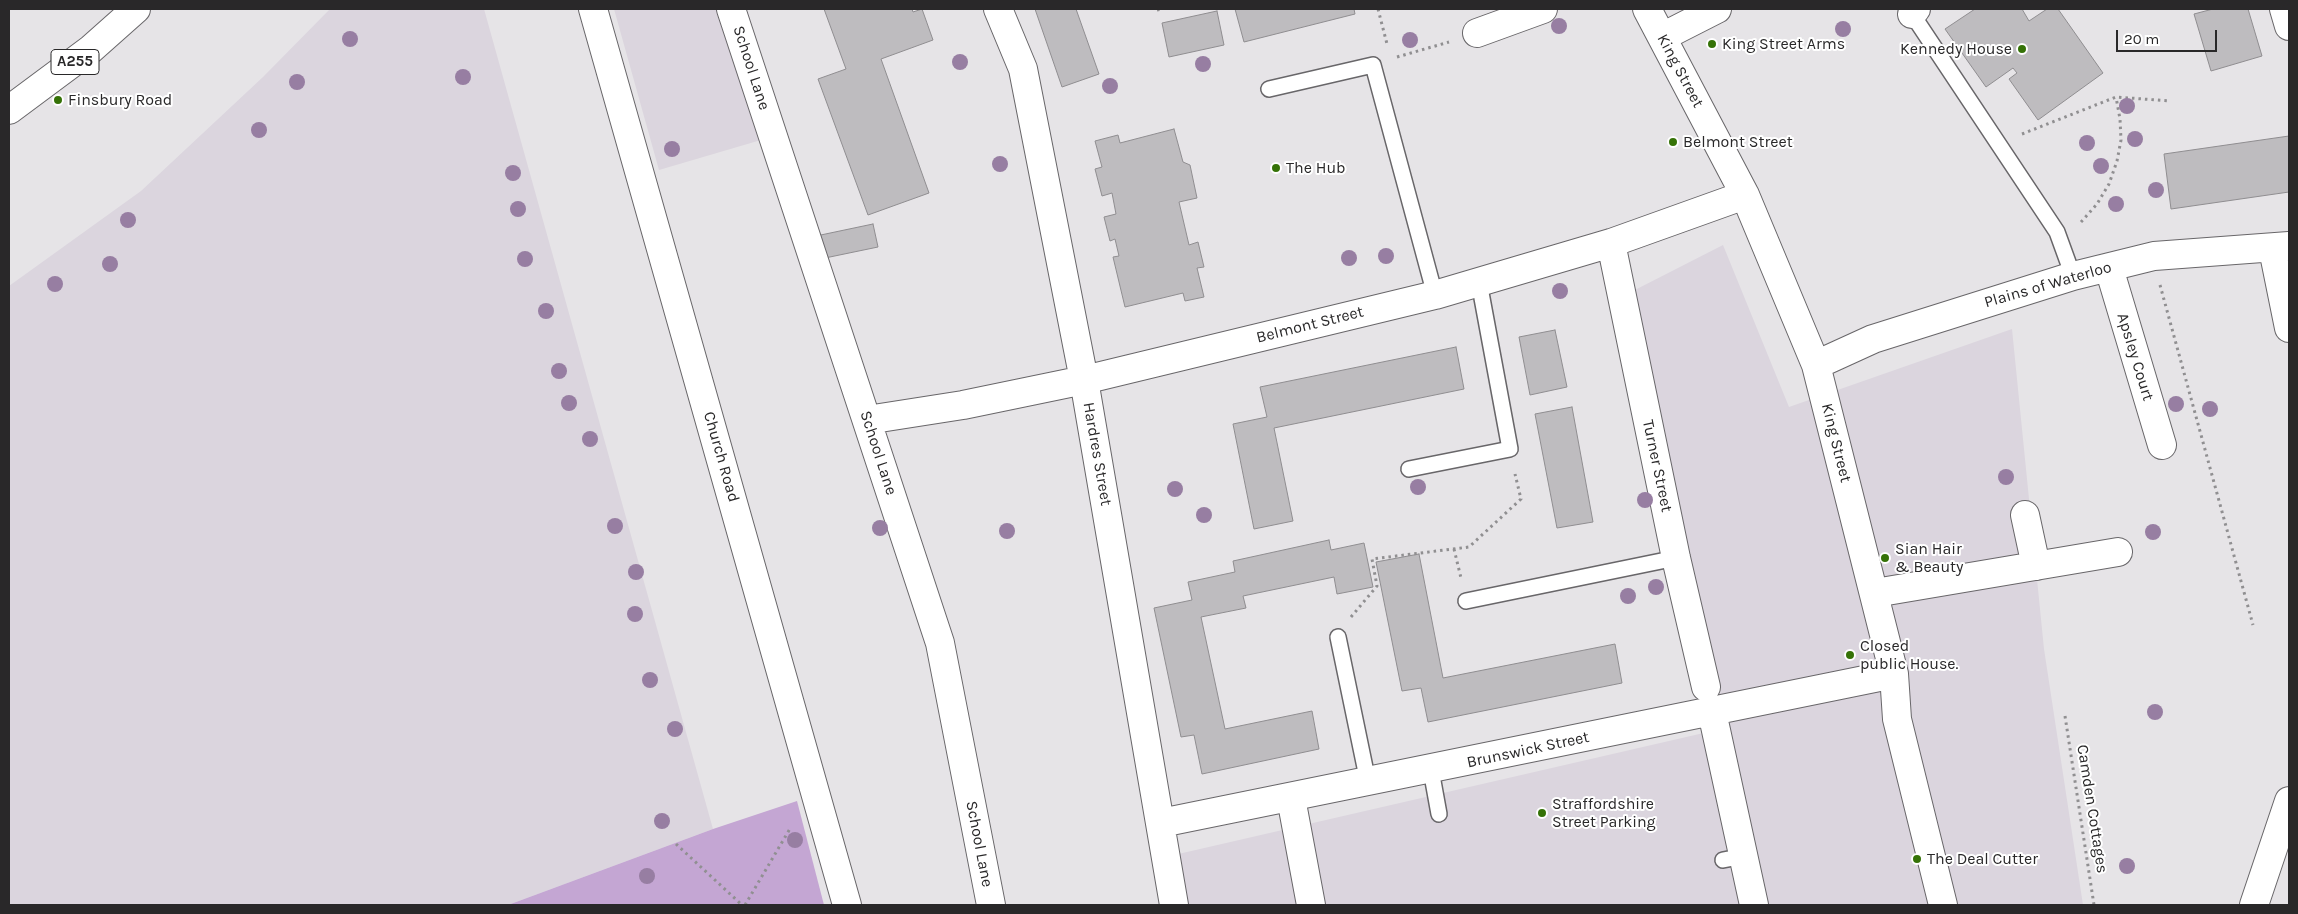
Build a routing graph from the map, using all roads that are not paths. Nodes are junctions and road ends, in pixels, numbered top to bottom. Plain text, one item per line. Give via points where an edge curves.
1 (136, 9) edge
2 (593, 9) edge
3 (731, 9) edge
4 (998, 9) edge
5 (1543, 9) edge
6 (1646, 9) edge
7 (1717, 9) edge
8 (2284, 9) edge
9 (1914, 11) edge
10 (1490, 23) edge
11 (2289, 26) edge
12 (1662, 37) junction
13 (1269, 89) dead end
14 (9, 110) edge
15 (1745, 195) junction
16 (1612, 243) junction
17 (2281, 248) edge
18 (2109, 268) junction
19 (2073, 276) junction
20 (1479, 282) junction
21 (1435, 295) junction
22 (2289, 328) edge
23 (1816, 365) junction
24 (1084, 380) junction
25 (867, 420) junction
26 (2162, 445) dead end
27 (1410, 469) dead end
28 (2025, 515) dead end
29 (2118, 552) dead end
30 (1676, 558) junction
31 (2036, 566) junction
32 (1875, 593) junction
33 (1466, 601) dead end
34 (1338, 637) road end
35 (1894, 674) junction
36 (1709, 699) junction
37 (1431, 770) junction
38 (1368, 782) junction
39 (1291, 798) junction
40 (2289, 801) edge
41 (1440, 814) dead end
42 (1161, 823) junction
43 (847, 905) edge
44 (990, 905) edge
45 (1174, 905) edge
46 (1312, 905) edge
47 (1754, 905) edge
48 (1943, 905) edge
49 (2254, 905) edge

1 - 14 street, A255 via 92,49
2 - 43 street, Church Road
3 - 25 street, School Lane
4 - 24 street, Hardres Street via 1023,69
5 - 10 street
6 - 12 street, King Street
7 - 12 street
8 - 11 street
9 - 19 lane via 2057,232
12 - 15 street, King Street
13 - 21 lane via 1373,64
15 - 16 street, Belmont Street
15 - 23 street, King Street
16 - 20 street, Belmont Street
16 - 30 street, Turner Street
17 - 18 street, Plains of Waterloo via 2154,256
17 - 22 street
18 - 19 street, Plains of Waterloo
18 - 26 street, Apsley Court
19 - 23 street, Plains of Waterloo via 1873,339
20 - 21 street, Belmont Street
20 - 27 lane via 1510,449
21 - 24 street, Belmont Street
23 - 32 street, King Street
24 - 25 street, Belmont Street via 963,406
24 - 42 street, Hardres Street
25 - 44 street, School Lane via 940,643
28 - 31 street
29 - 31 street
30 - 33 lane
30 - 36 street, Turner Street
31 - 32 street
32 - 35 street, King Street
34 - 38 lane
35 - 36 street, Brunswick Street
35 - 48 street, King Street via 1897,719
36 - 37 street, Brunswick Street
36 - 47 street, Turner Street via 1734,858
37 - 38 street, Brunswick Street
37 - 41 lane
38 - 39 street, Brunswick Street
39 - 42 street, Brunswick Street
39 - 46 street
40 - 49 street
42 - 45 street, Hardres Street

